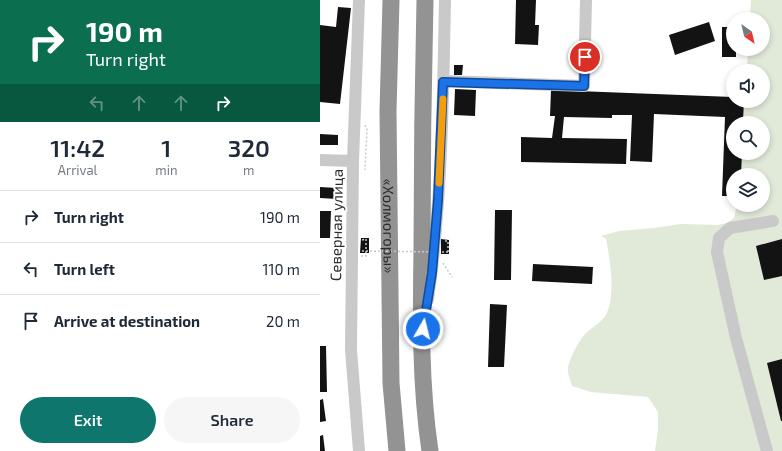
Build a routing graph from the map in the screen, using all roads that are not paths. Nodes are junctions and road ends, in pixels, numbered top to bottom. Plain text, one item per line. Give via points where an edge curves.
1 (359, 0) edge
2 (392, 0) edge
3 (425, 0) edge
4 (445, 0) edge
5 (586, 0) edge
6 (443, 82) junction
7 (320, 160) edge
8 (353, 161) junction
9 (773, 221) dead end
10 (421, 342) junction
11 (359, 451) edge
12 (397, 451) edge
13 (430, 451) edge
14 (767, 451) edge

1 - 8 street, Северная улица
2 - 12 highway, «Холмогоры» via 388,111 390,368
3 - 10 highway
4 - 6 street
5 - 6 street via 584,86
6 - 10 street via 432,273
7 - 8 street
8 - 11 street, Северная улица via 351,350
9 - 14 street via 730,228 719,238 717,252 736,338
10 - 13 highway

